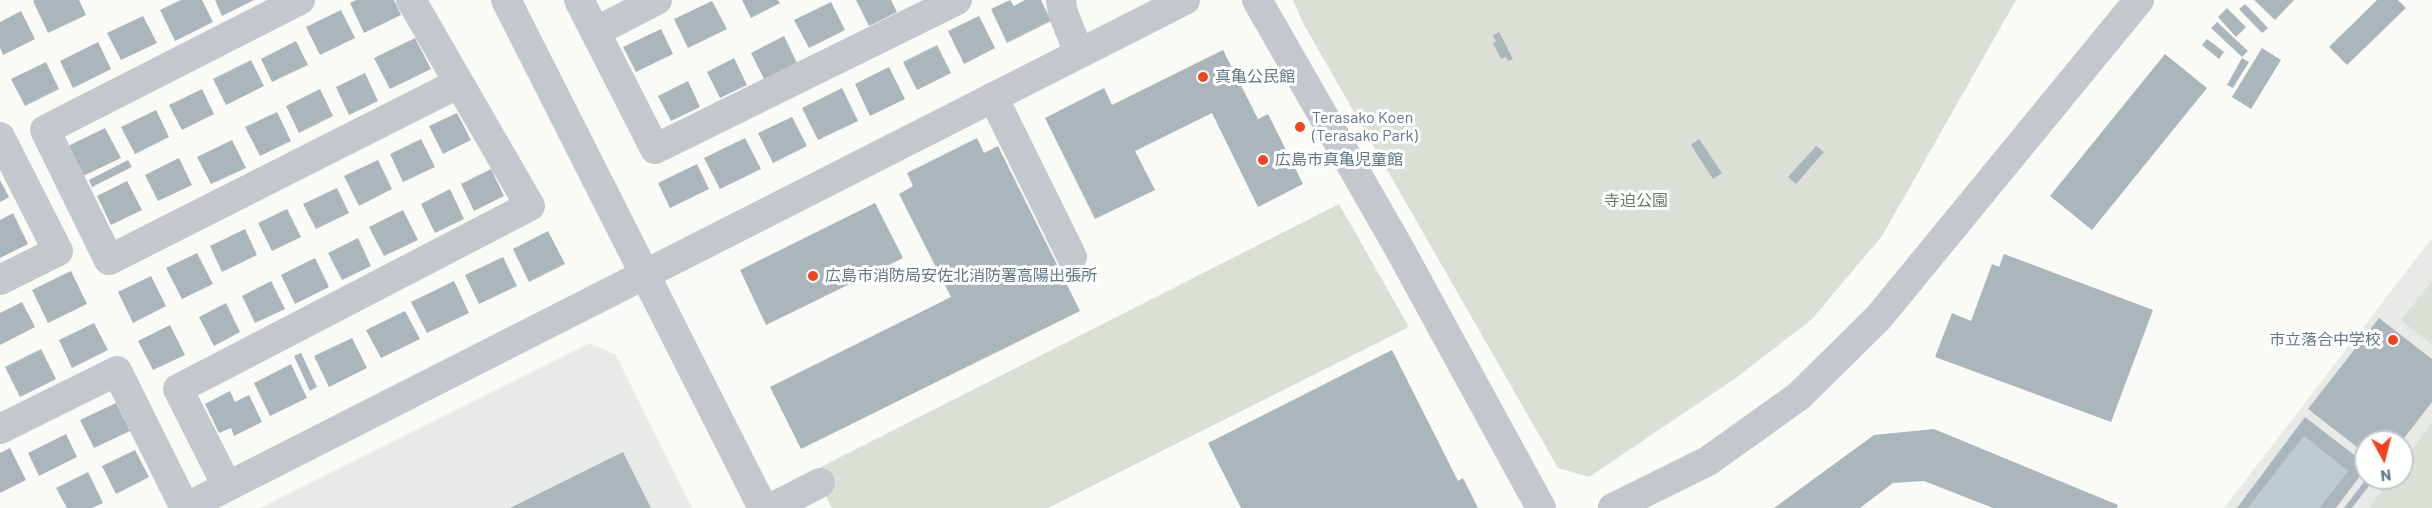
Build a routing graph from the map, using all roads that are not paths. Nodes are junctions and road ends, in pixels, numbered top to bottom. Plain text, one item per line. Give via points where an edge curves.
1 (300, 0) edge
2 (411, 0) edge
3 (506, 0) edge
4 (579, 0) edge
5 (657, 0) edge
6 (957, 0) edge
7 (1061, 0) edge
8 (1185, 0) edge
9 (1257, 0) edge
10 (2139, 0) edge
11 (595, 32) junction
12 (1078, 53) junction
13 (459, 83) junction
14 (993, 98) junction
15 (0, 137) edge
16 (1072, 257) dead end
17 (645, 273) junction
18 (0, 280) edge
19 (0, 429) edge
20 (816, 485) dead end
21 (227, 486) junction
22 (185, 508) edge
23 (763, 508) edge
24 (771, 508) edge
25 (1541, 508) edge
26 (1613, 508) edge

1 - 13 street via 45,130 110,260
2 - 13 street
3 - 17 street
4 - 11 street
5 - 11 street
6 - 11 street via 655,149
7 - 12 street
8 - 12 street
9 - 25 street
10 - 26 street via 1879,317 1799,396 1708,461
12 - 14 street
13 - 21 street via 530,206 178,388
14 - 16 street
14 - 17 street
15 - 18 street via 58,251
17 - 21 street
17 - 23 street
19 - 22 street via 117,371
20 - 24 street
21 - 22 street

